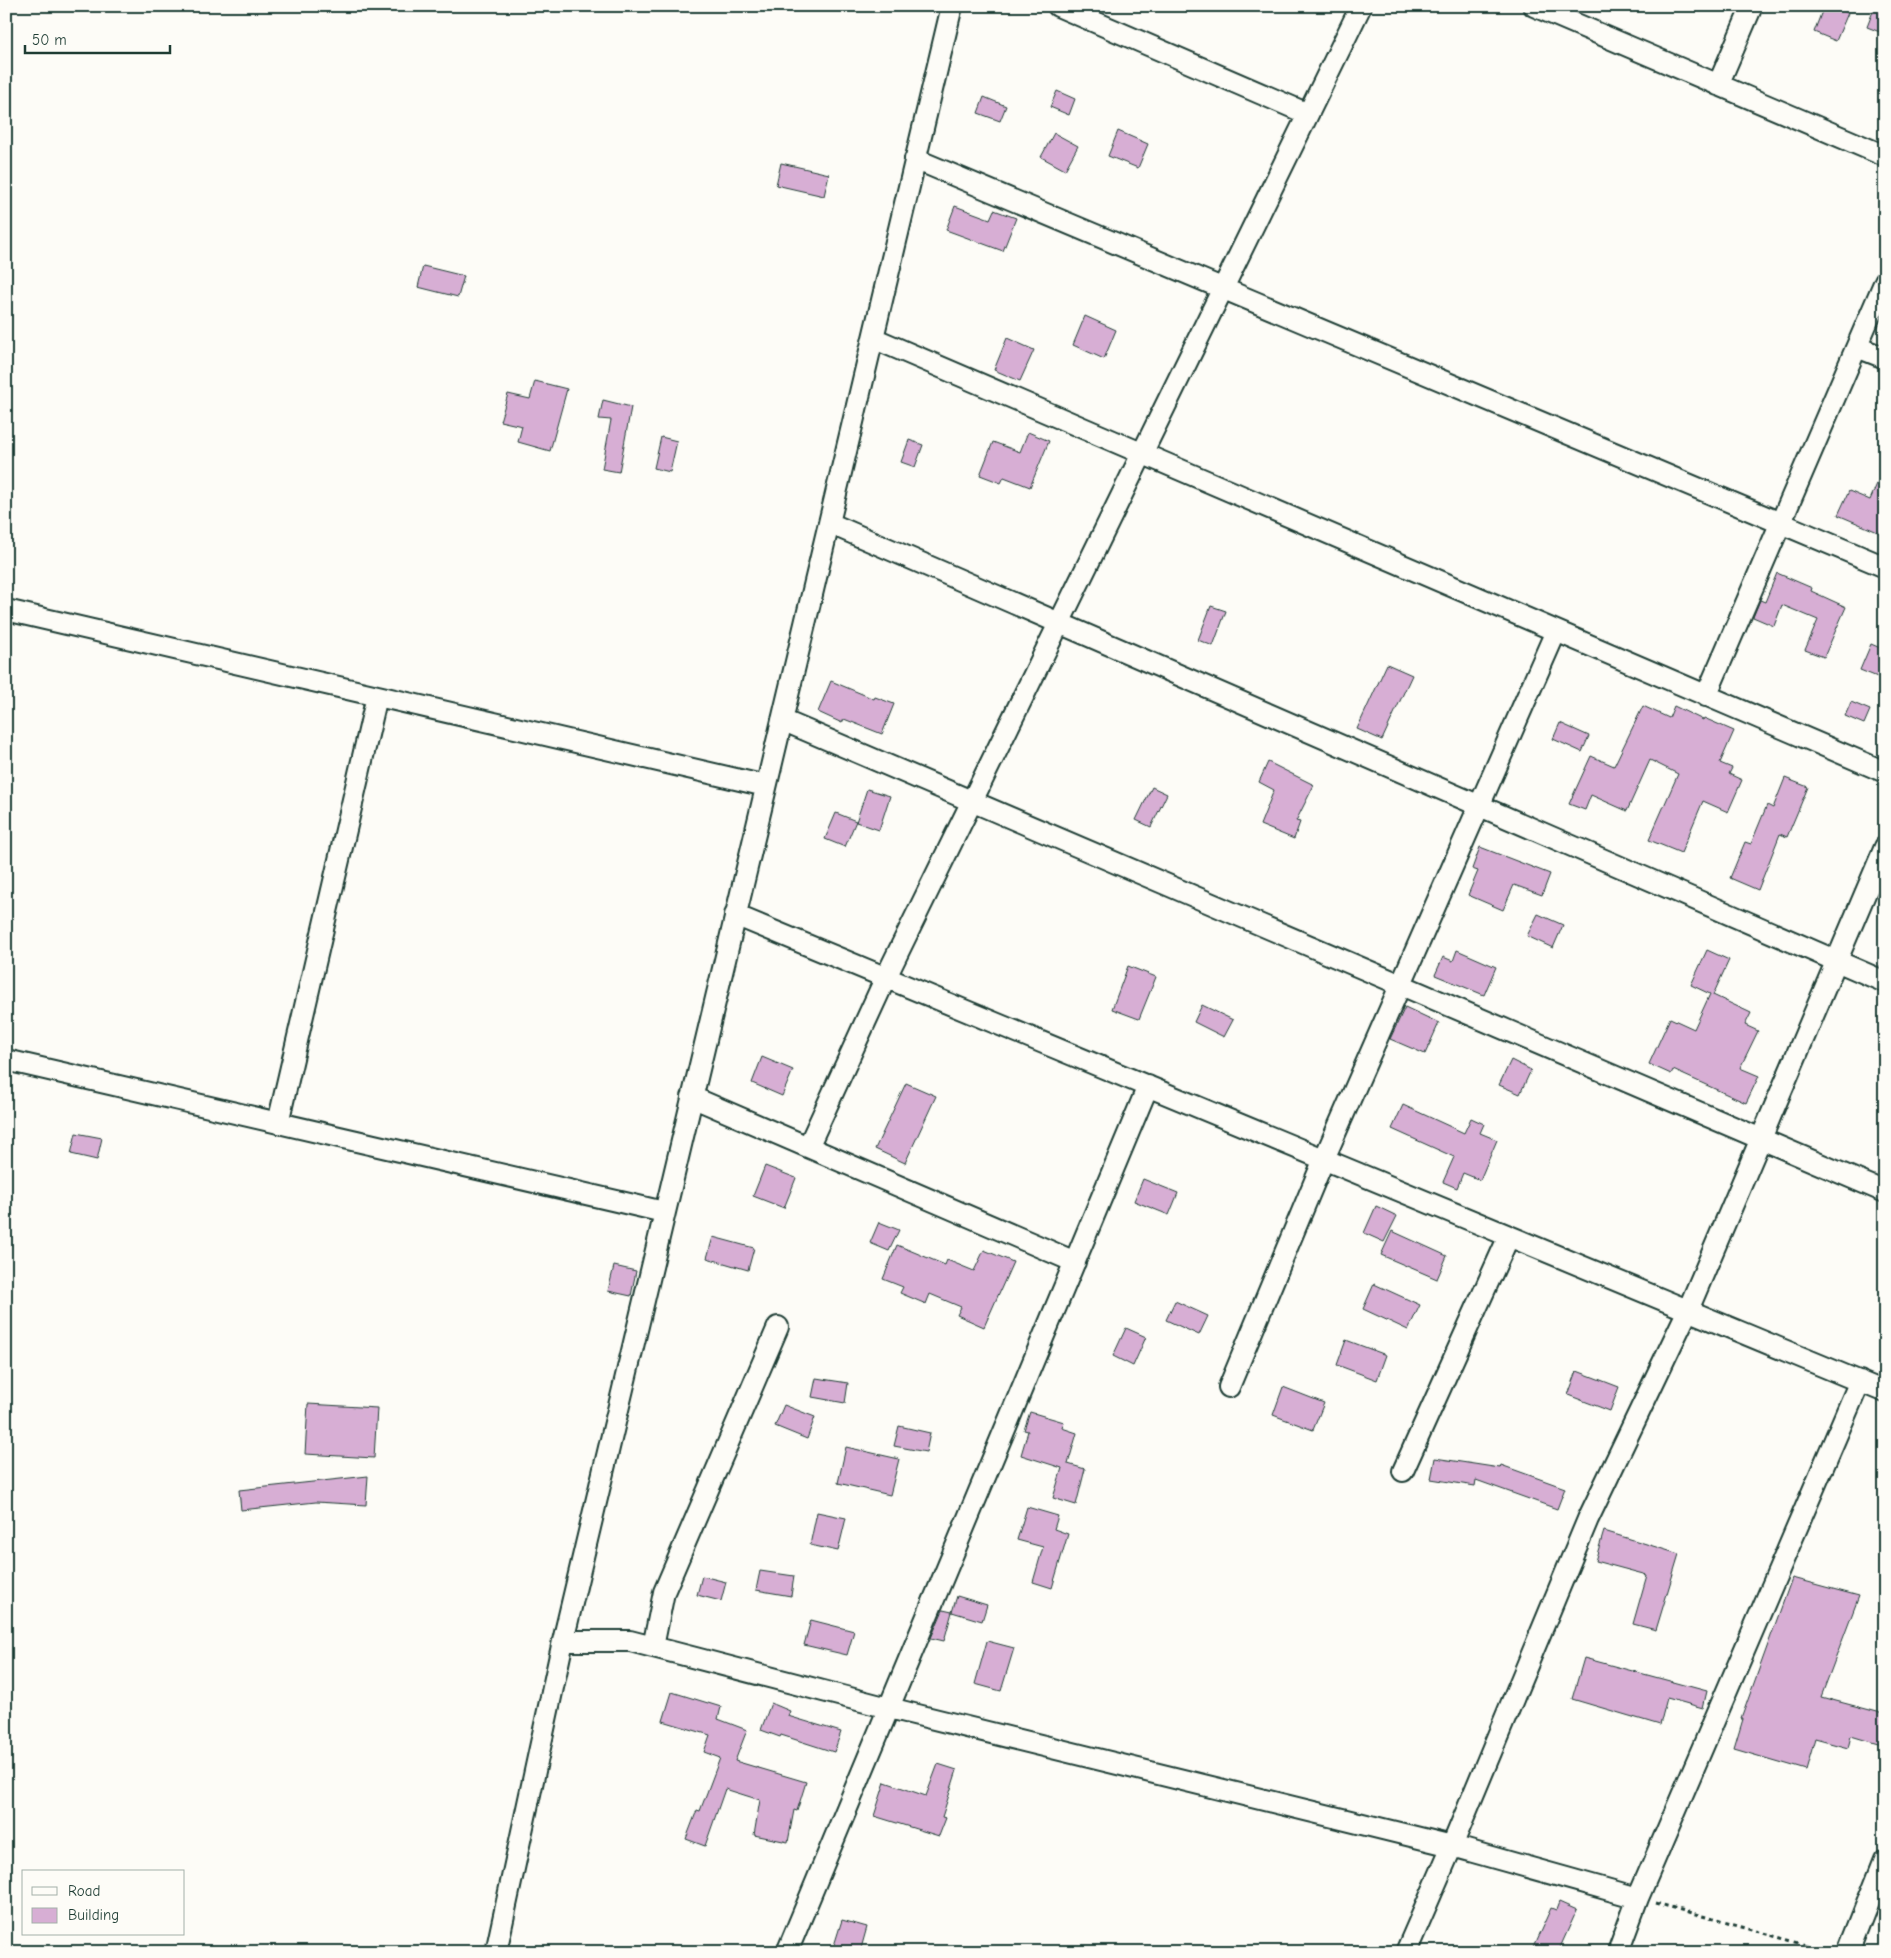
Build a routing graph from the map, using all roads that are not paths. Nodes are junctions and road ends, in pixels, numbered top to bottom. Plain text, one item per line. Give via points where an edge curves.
1 (952, 6) edge
2 (1058, 6) edge
3 (1361, 6) edge
4 (1534, 6) edge
5 (1752, 6) edge
6 (1718, 85) junction
7 (1308, 114) junction
8 (1885, 156) edge
9 (915, 159) junction
10 (1885, 281) edge
11 (1223, 289) junction
12 (873, 338) junction
13 (1857, 347) junction
14 (1885, 358) edge
15 (1142, 454) junction
16 (829, 523) junction
17 (1780, 523) junction
18 (1885, 567) edge
19 (6, 610) edge
20 (1060, 623) junction
21 (1556, 631) junction
22 (377, 696) junction
23 (1706, 696) junction
24 (782, 720) junction
25 (1885, 772) edge
26 (766, 786) junction
27 (972, 801) junction
28 (1479, 806) junction
29 (1885, 847) edge
30 (735, 915) junction
31 (1836, 961) junction
32 (886, 977) junction
33 (1885, 982) edge
34 (1401, 984) junction
35 (6, 1060) edge
36 (1148, 1086) junction
37 (692, 1097) junction
38 (278, 1123) junction
39 (1760, 1138) junction
40 (808, 1147) junction
41 (1324, 1159) junction
42 (1885, 1192) edge
43 (664, 1212) junction
44 (1509, 1236) junction
45 (1075, 1262) junction
46 (1688, 1310) junction
47 (778, 1327) dead end
48 (1860, 1381) junction
49 (1230, 1387) dead end
50 (1885, 1392) edge
51 (1403, 1471) dead end
52 (563, 1641) junction
53 (653, 1647) junction
54 (889, 1708) junction
55 (1452, 1846) junction
56 (1885, 1858) edge
57 (1638, 1898) junction
58 (496, 1952) edge
59 (787, 1952) edge
60 (1406, 1952) edge
61 (1618, 1952) edge
62 (1848, 1952) edge

1 - 9 street
2 - 7 street
3 - 7 street
4 - 6 street
5 - 6 street
6 - 8 street
7 - 11 street
9 - 11 street
9 - 12 street
10 - 13 street
11 - 15 street
11 - 17 street
12 - 15 street
12 - 16 street
13 - 14 street
13 - 17 street
15 - 20 street
15 - 21 street
16 - 20 street
16 - 24 street
17 - 18 street
17 - 23 street
19 - 22 street
20 - 27 street
20 - 28 street
21 - 23 street
21 - 28 street
22 - 26 street
22 - 38 street
23 - 25 street
24 - 26 street
24 - 27 street
26 - 30 street
27 - 32 street
27 - 34 street
28 - 31 street
28 - 34 street
29 - 31 street
30 - 32 street
30 - 37 street
31 - 33 street
31 - 39 street
32 - 36 street
32 - 40 street
34 - 39 street
34 - 41 street
35 - 38 street
36 - 41 street
36 - 45 street
37 - 40 street
37 - 43 street
38 - 43 street
39 - 42 street
39 - 46 street
40 - 45 street
41 - 44 street
41 - 49 street
43 - 52 street
44 - 46 street
44 - 51 street
45 - 54 street
46 - 48 street
46 - 55 street via 1588,1519
47 - 53 street via 664,1592
48 - 50 street
48 - 57 street
52 - 53 street via 630,1641
52 - 58 street
53 - 54 street
54 - 55 street
54 - 59 street
55 - 57 street
55 - 60 street
56 - 62 street
57 - 61 street

